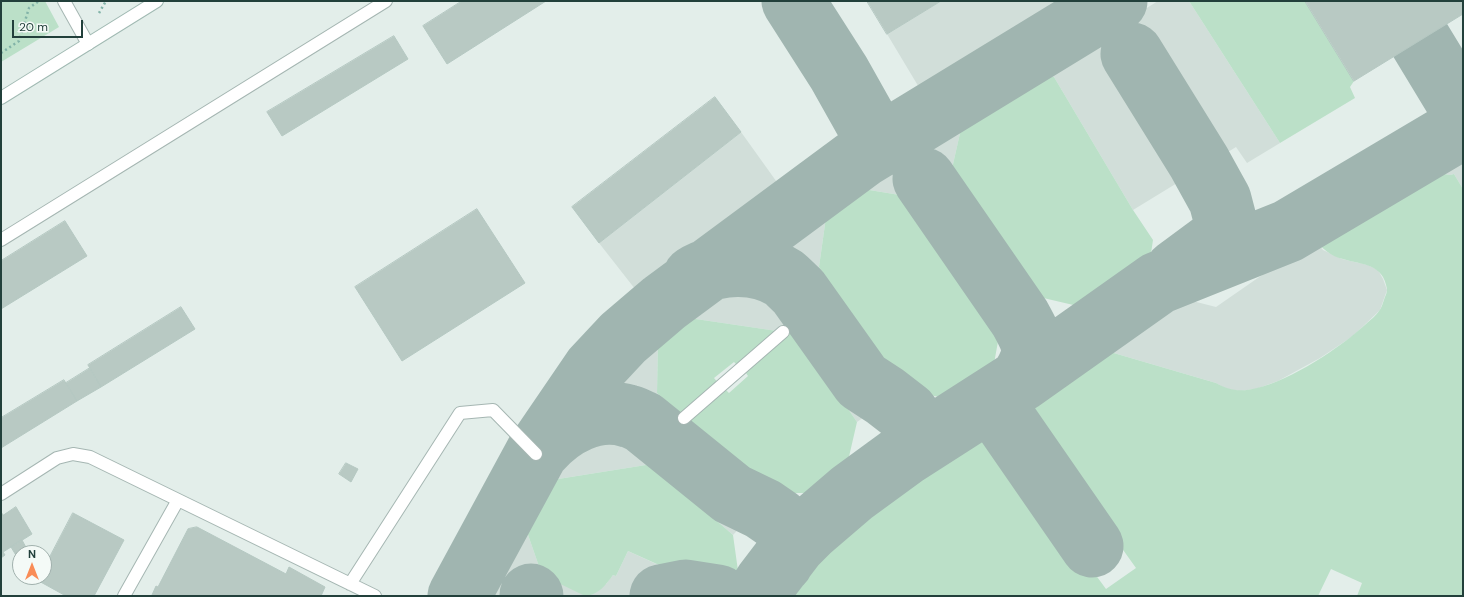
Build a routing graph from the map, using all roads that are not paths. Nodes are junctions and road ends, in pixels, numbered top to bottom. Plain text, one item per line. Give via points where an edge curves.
1 (64, 1) edge
2 (157, 1) edge
3 (386, 1) edge
4 (88, 44) junction
5 (1, 98) edge
6 (1, 240) edge
7 (783, 332) dead end
8 (684, 418) dead end
9 (536, 454) dead end
10 (1, 494) edge
11 (178, 500) junction
12 (350, 584) junction
13 (124, 596) edge
14 (376, 596) edge

1 - 4 main road
2 - 4 main road
3 - 6 main road
4 - 5 main road
7 - 8 main road
9 - 12 main road via 494,410 460,413
10 - 11 main road via 57,458 73,454 90,457
11 - 12 main road
11 - 13 main road
12 - 14 main road

